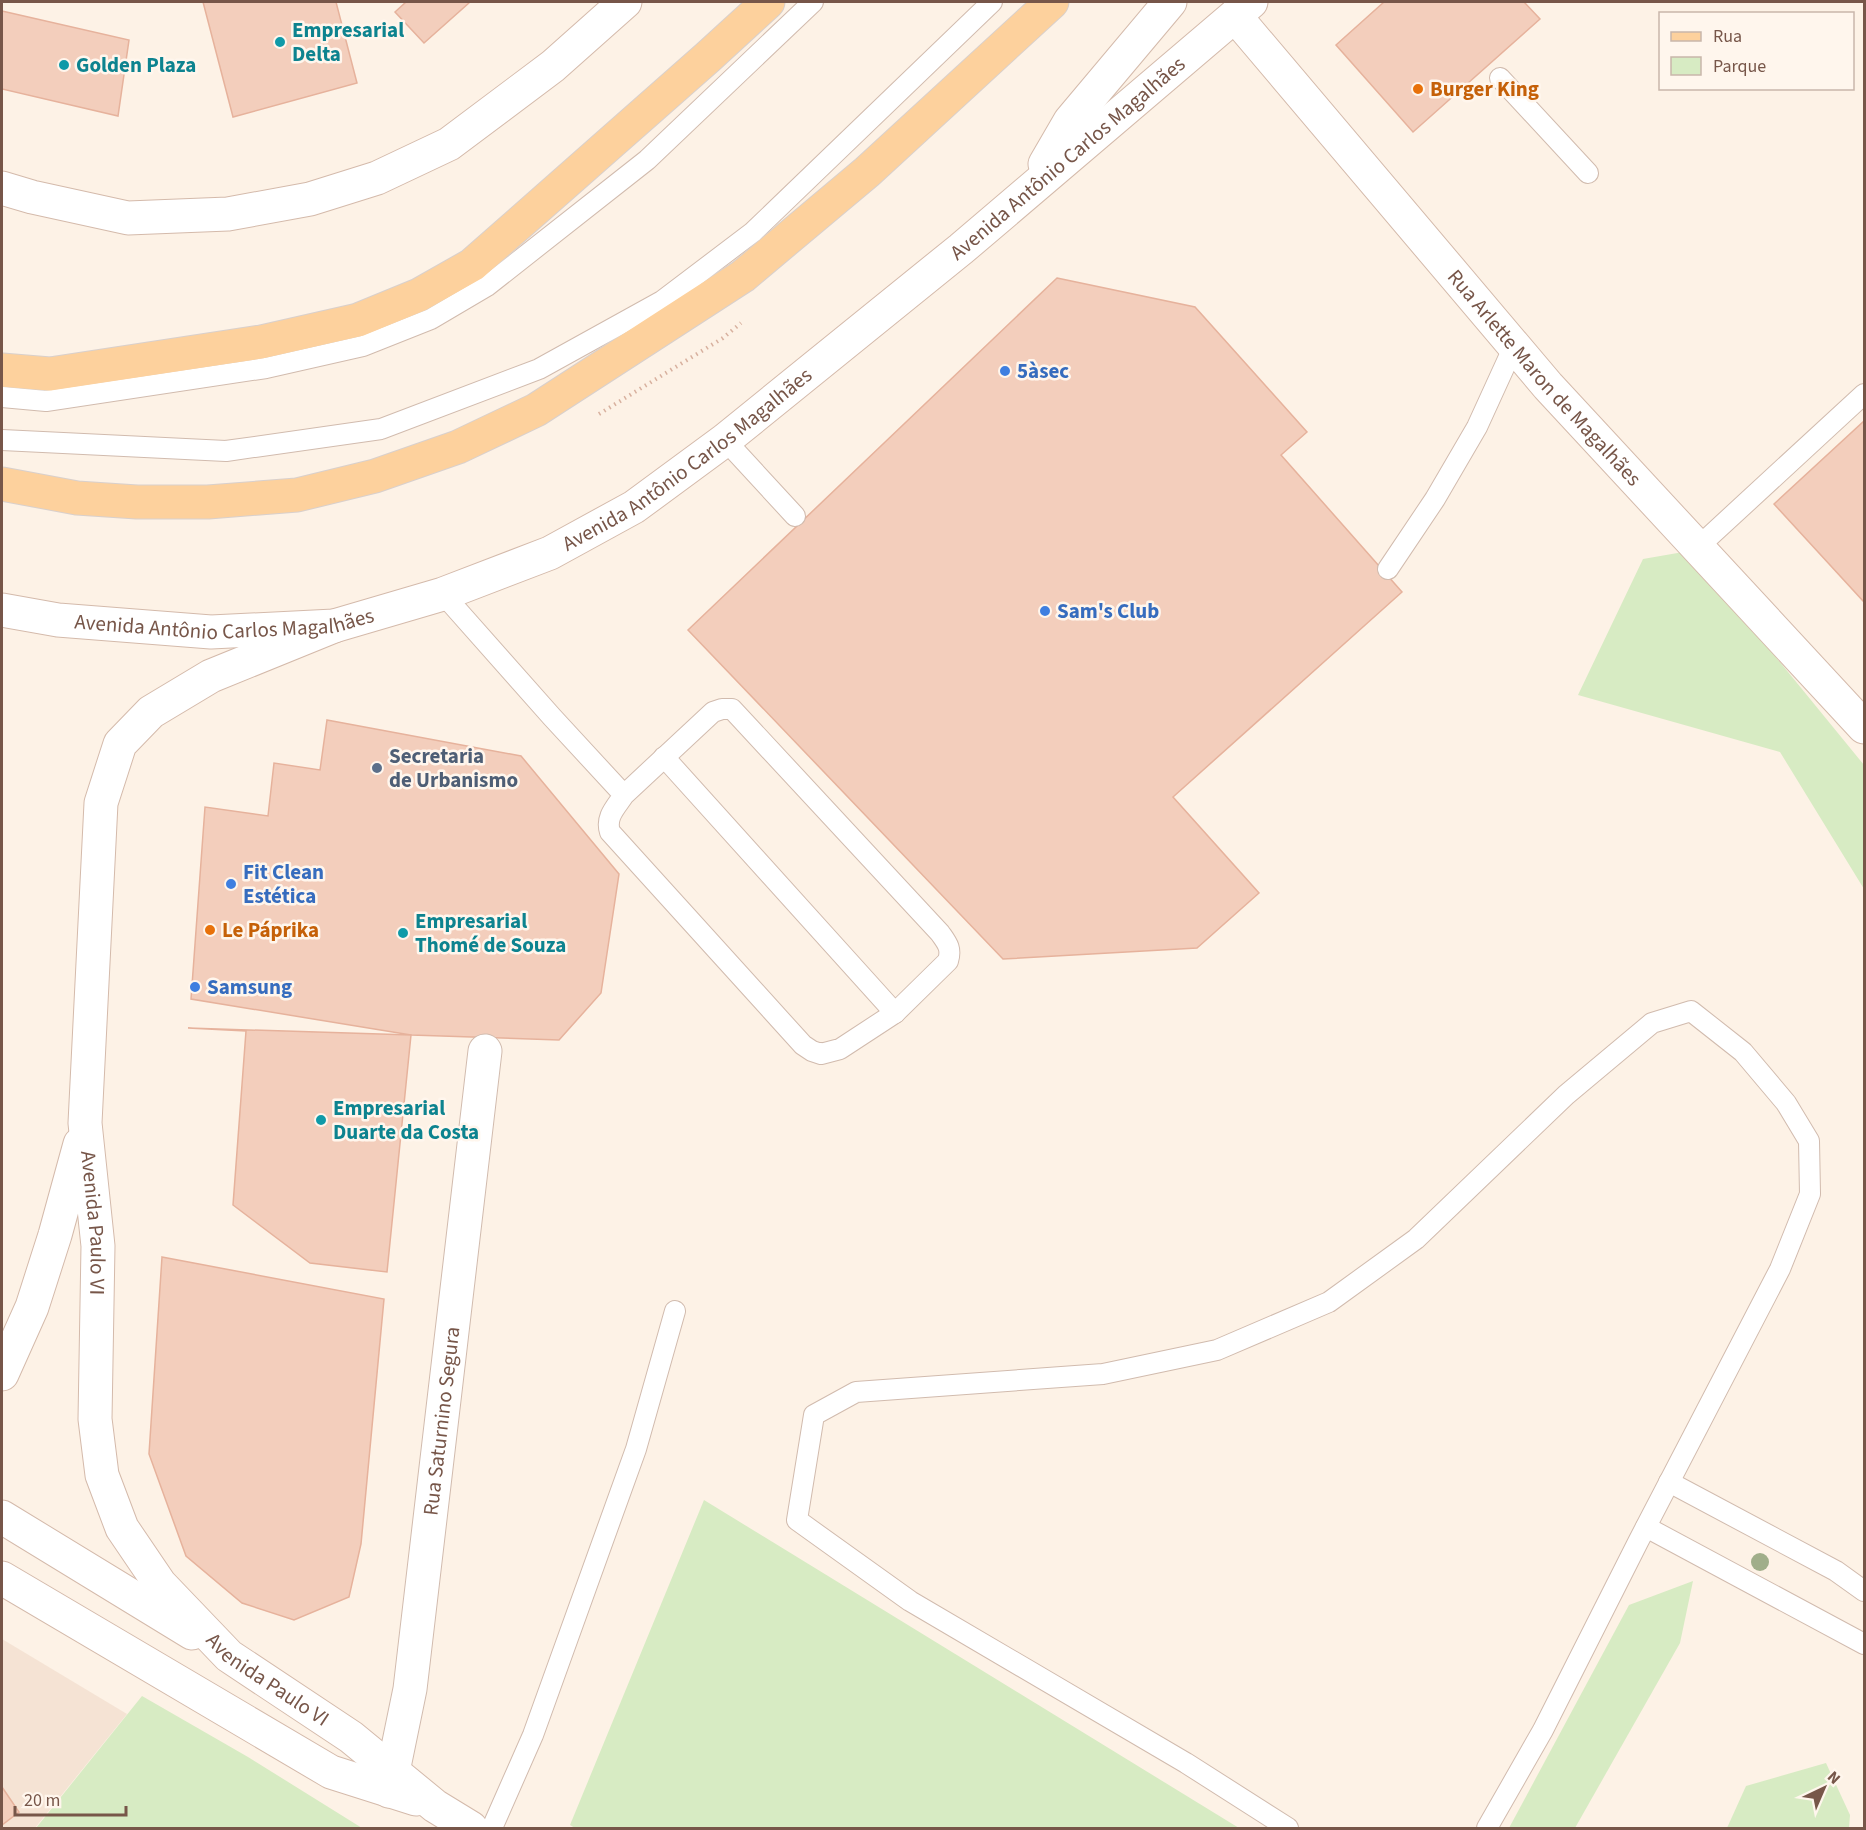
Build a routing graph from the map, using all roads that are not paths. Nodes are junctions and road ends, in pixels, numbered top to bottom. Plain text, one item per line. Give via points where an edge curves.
1 (625, 2) edge
2 (768, 2) edge
3 (813, 2) edge
4 (992, 2) edge
5 (1052, 2) edge
6 (1170, 2) edge
7 (1243, 9) edge
8 (1500, 78) dead end
9 (1588, 173) dead end
10 (1032, 186) junction
11 (2, 188) edge
12 (361, 333) junction
13 (1514, 346) junction
14 (2, 370) edge
15 (1864, 394) edge
16 (2, 397) edge
17 (2, 440) edge
18 (725, 440) junction
19 (2, 484) edge
20 (795, 516) dead end
21 (1697, 548) junction
22 (1388, 569) dead end
23 (443, 594) junction
24 (2, 610) edge
25 (334, 626) junction
26 (1864, 727) edge
27 (664, 758) junction
28 (624, 795) junction
29 (895, 1013) junction
30 (485, 1051) dead end
31 (85, 1123) junction
32 (675, 1311) dead end
33 (2, 1374) edge
34 (1669, 1482) junction
35 (2, 1517) edge
36 (1646, 1527) junction
37 (2, 1578) edge
38 (1864, 1591) edge
39 (1864, 1644) edge
40 (229, 1656) junction
41 (392, 1782) junction
42 (471, 1828) edge
43 (492, 1828) edge
44 (1288, 1828) edge
45 (1487, 1828) edge

1 - 11 main road via 554,66 449,144 377,178 310,199 228,214 128,218
2 - 12 main road via 471,265
3 - 12 lane via 647,159 487,286 431,319
4 - 17 lane via 753,232 662,301 539,369 381,429 226,451
5 - 19 main road via 867,172 743,276 536,410 458,447 375,476 297,495 208,502 137,502 77,498
6 - 10 main road via 1070,121
7 - 10 main road, Avenida Antônio Carlos Magalhães
7 - 13 main road, Rua Arlette Maron de Magalhães
8 - 9 lane
10 - 18 main road, Avenida Antônio Carlos Magalhães via 961,249
12 - 14 main road via 261,342 50,374
12 - 16 lane via 266,368 46,401
13 - 21 main road, Rua Arlette Maron de Magalhães
13 - 22 lane via 1477,427
15 - 21 lane
18 - 20 lane
18 - 23 main road, Avenida Antônio Carlos Magalhães via 634,507 549,553
21 - 26 main road, Rua Arlette Maron de Magalhães
23 - 25 main road, Avenida Antônio Carlos Magalhães
23 - 28 lane
24 - 25 main road, Avenida Antônio Carlos Magalhães via 58,620 211,632
25 - 31 main road, Avenida Paulo VI via 211,676 151,712 120,744 101,803
27 - 28 lane
27 - 29 lane
27 - 29 lane via 713,712 732,709 940,933 950,946 948,960
28 - 29 lane via 609,817 610,832 803,1045 821,1053 840,1049
30 - 41 main road, Rua Saturnino Segura via 410,1689
31 - 33 main road via 32,1307
31 - 40 main road, Avenida Paulo VI via 98,1246 94,1419 102,1475 122,1528 160,1584
32 - 43 lane via 636,1449 533,1735
34 - 36 lane
34 - 38 lane via 1836,1571
34 - 44 lane via 1780,1269 1810,1194 1809,1141 1786,1103 1743,1052 1691,1011 1652,1023 1566,1095 1416,1239 1329,1302 1217,1350 1103,1374 856,1392 814,1415 797,1520 910,1601 1186,1763
35 - 40 main road
36 - 39 lane
36 - 45 lane via 1543,1730
37 - 41 main road, Avenida Paulo VI via 331,1772
40 - 41 main road, Avenida Paulo VI via 351,1737
41 - 42 main road, Avenida Paulo VI

